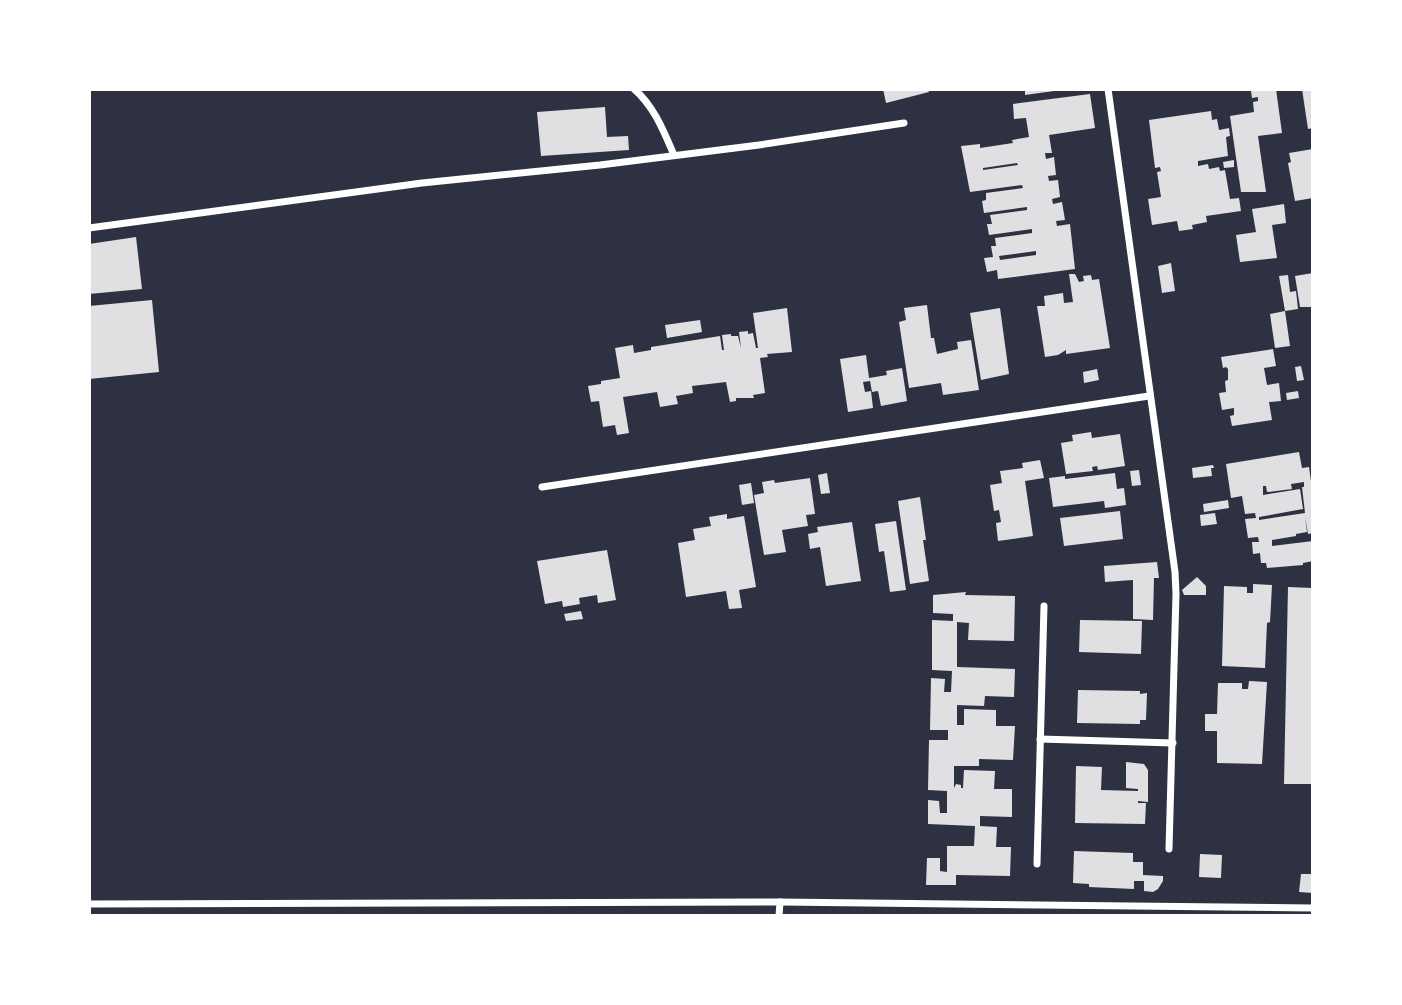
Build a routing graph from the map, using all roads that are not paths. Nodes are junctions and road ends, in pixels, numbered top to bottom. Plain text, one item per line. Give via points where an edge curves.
1 (634, 89) edge
2 (1108, 89) edge
3 (904, 123) dead end
4 (674, 155) junction
5 (89, 228) edge
6 (1149, 396) junction
7 (542, 487) dead end
8 (1044, 606) dead end
9 (1040, 739) junction
10 (1173, 743) junction
11 (1169, 849) dead end
12 (1037, 864) dead end
13 (780, 902) junction
14 (89, 904) edge
15 (1002, 905) junction
16 (1313, 908) edge
17 (1230, 911) edge
18 (779, 916) edge
19 (1002, 916) edge

1 - 4 street via 660,124
2 - 6 street
3 - 4 street
4 - 5 street
6 - 7 street
6 - 10 street via 1176,594
8 - 9 street
9 - 10 street
9 - 12 street
10 - 11 street
13 - 14 street
13 - 15 street
13 - 18 street
15 - 17 street
15 - 19 street
16 - 17 street

